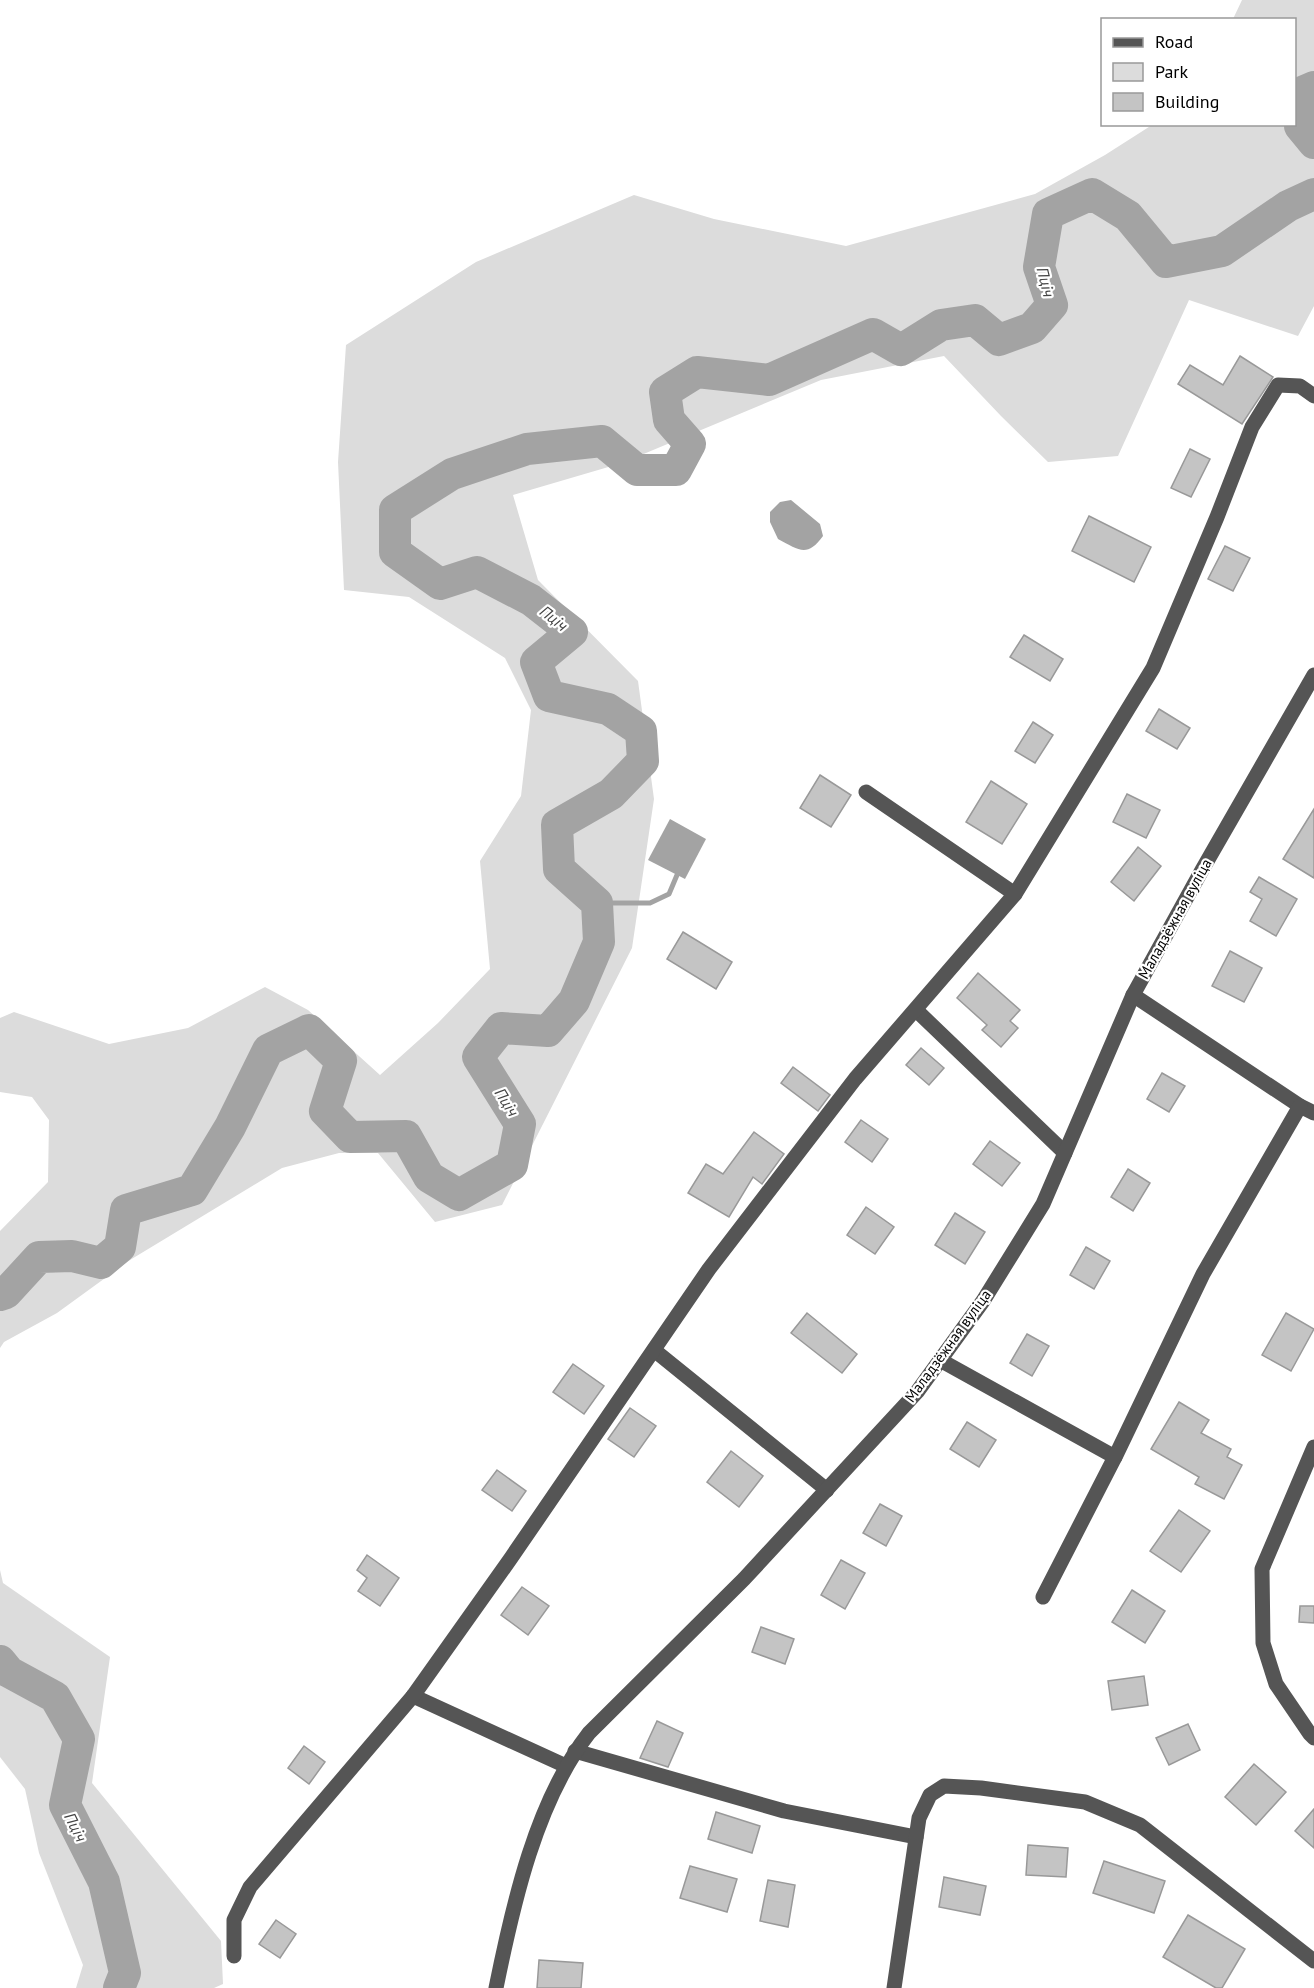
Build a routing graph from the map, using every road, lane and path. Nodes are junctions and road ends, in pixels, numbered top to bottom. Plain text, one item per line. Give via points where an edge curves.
1 (1314, 396) edge
2 (1314, 675) edge
3 (866, 792) dead end
4 (1015, 894) junction
5 (1133, 995) junction
6 (916, 1010) junction
7 (1300, 1106) junction
8 (1314, 1113) edge
9 (1065, 1153) junction
10 (654, 1350) junction
11 (940, 1360) junction
12 (1314, 1447) edge
13 (1115, 1457) junction
14 (827, 1490) junction
15 (1043, 1597) dead end
16 (413, 1696) junction
17 (1314, 1738) edge
18 (575, 1751) junction
19 (566, 1766) junction
20 (916, 1837) junction
21 (234, 1956) dead end
22 (1314, 1962) edge
23 (496, 1988) edge
24 (894, 1988) edge

1 - 4 street via 1300,386 1278,385 1252,427 1154,668
2 - 5 street, Маладзёжная вуліца
3 - 4 street
4 - 6 street
5 - 7 street
5 - 9 street, Маладзёжная вуліца
6 - 9 street
6 - 10 street via 855,1079 709,1269
7 - 8 street
7 - 13 street via 1203,1275
9 - 11 street, Маладзёжная вуліца via 1043,1204 983,1301
10 - 14 street
10 - 16 street
11 - 13 street
11 - 14 street, Маладзёжная вуліца via 917,1392
12 - 17 street via 1262,1569 1262,1580 1263,1643 1269,1664 1276,1684
13 - 15 street
14 - 18 street, Маладзёжная вуліца
16 - 19 street
16 - 21 street via 250,1887 234,1920
18 - 19 street, Маладзёжная вуліца
18 - 20 street via 784,1811
19 - 23 street, Маладзёжная вуліца via 531,1849 511,1915
20 - 22 street via 919,1818 930,1795 944,1786 1085,1802 1140,1825
20 - 24 street

